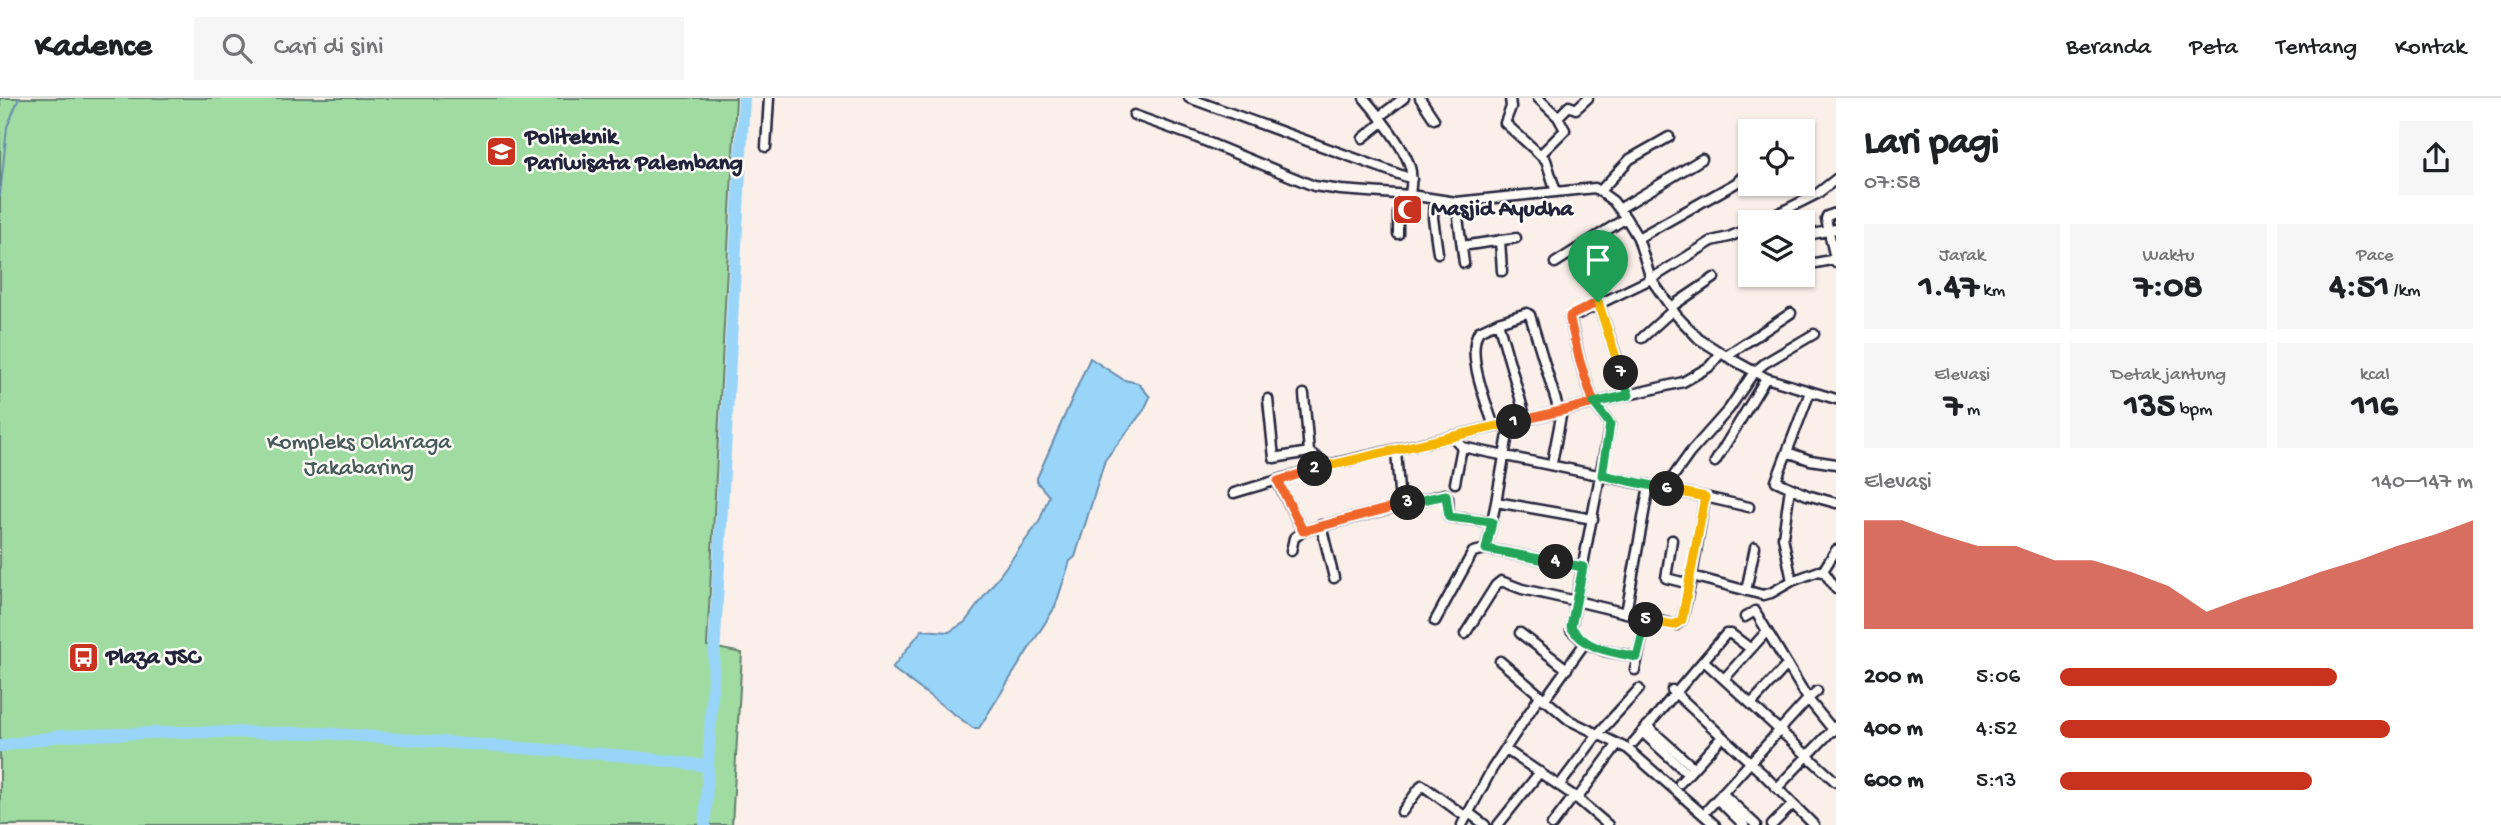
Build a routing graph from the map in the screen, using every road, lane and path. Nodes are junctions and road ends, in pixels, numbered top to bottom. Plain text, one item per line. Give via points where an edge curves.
1 (769, 98) edge
2 (1190, 98) edge
3 (1363, 98) edge
4 (1404, 98) edge
5 (1420, 98) edge
6 (1510, 98) edge
7 (1538, 98) edge
8 (1588, 98) edge
9 (1134, 115) dead end
10 (1558, 117) junction
11 (1382, 119) junction
12 (1434, 119) dead end
13 (1669, 136) dead end
14 (1363, 138) dead end
15 (766, 147) dead end
16 (1540, 155) junction
17 (1702, 159) dead end
18 (1412, 179) junction
19 (1836, 179) edge
20 (1738, 181) edge
21 (1600, 191) junction
22 (1556, 192) junction
23 (1406, 195) junction
24 (1434, 200) junction
25 (1456, 202) junction
26 (1619, 209) junction
27 (1785, 210) edge
28 (1836, 213) edge
29 (1626, 218) junction
30 (1832, 230) edge
31 (1738, 233) edge
32 (1398, 234) dead end
33 (1516, 238) dead end
34 (1638, 238) junction
35 (1500, 240) junction
36 (1462, 246) junction
37 (1438, 253) dead end
38 (1836, 261) edge
39 (1464, 263) dead end
40 (1555, 263) dead end
41 (1815, 263) edge
42 (1502, 271) dead end
43 (1714, 278) dead end
44 (1651, 279) junction
45 (1598, 302) junction
46 (1672, 309) junction
47 (1791, 313) dead end
48 (1498, 322) junction
49 (1814, 334) dead end
50 (1642, 338) dead end
51 (1723, 355) junction
52 (1754, 372) junction
53 (1766, 378) junction
54 (1810, 392) junction
55 (1304, 394) dead end
56 (1629, 395) junction
57 (1268, 399) dead end
58 (1836, 399) edge
59 (1594, 403) junction
60 (1561, 411) junction
61 (1526, 419) junction
62 (1510, 423) junction
63 (1494, 428) junction
64 (1454, 438) junction
65 (1462, 447) junction
66 (1396, 450) junction
67 (1309, 452) junction
68 (1787, 452) junction
69 (1504, 455) junction
70 (1715, 462) dead end
71 (1552, 463) junction
72 (1836, 464) edge
73 (1328, 465) junction
74 (1602, 475) junction
75 (1278, 481) junction
76 (1455, 483) dead end
77 (1649, 485) junction
78 (1665, 488) junction
79 (1790, 488) junction
80 (1234, 493) dead end
81 (1705, 497) junction
82 (1496, 502) junction
83 (1836, 503) edge
84 (1400, 505) junction
85 (1749, 508) dead end
86 (1593, 519) junction
87 (1492, 522) junction
88 (1321, 525) junction
89 (1303, 531) junction
90 (1672, 540) dead end
91 (1755, 547) dead end
92 (1486, 549) junction
93 (1836, 550) edge
94 (1291, 551) dead end
95 (1583, 567) junction
96 (1823, 572) junction
97 (1334, 578) dead end
98 (1691, 580) junction
99 (1792, 581) junction
100 (1836, 589) edge
101 (1746, 591) junction
102 (1576, 601) junction
103 (1626, 613) junction
104 (1745, 617) dead end
105 (1646, 619) junction
106 (1435, 621) dead end
107 (1767, 631) junction
108 (1520, 633) dead end
109 (1465, 634) dead end
110 (1585, 643) junction
111 (1751, 649) junction
112 (1637, 657) junction
113 (1500, 661) dead end
114 (1704, 661) junction
115 (1787, 665) junction
116 (1567, 669) junction
117 (1634, 670) dead end
118 (1724, 679) junction
119 (1639, 689) dead end
120 (1817, 691) dead end
121 (1674, 692) junction
122 (1542, 698) junction
123 (1808, 699) junction
124 (1751, 704) junction
125 (1644, 729) junction
126 (1835, 729) edge
127 (1779, 730) junction
128 (1597, 735) junction
129 (1722, 737) junction
130 (1633, 743) dead end
131 (1616, 745) junction
132 (1505, 748) junction
133 (1808, 756) junction
134 (1750, 762) junction
135 (1691, 771) junction
136 (1539, 772) junction
137 (1836, 782) edge
138 (1680, 783) dead end
139 (1559, 786) junction
140 (1777, 788) junction
141 (1720, 796) junction
142 (1575, 798) junction
143 (1793, 804) junction
144 (1708, 809) dead end
145 (1402, 812) dead end
146 (1466, 818) edge
147 (1606, 824) edge
148 (1712, 824) edge
149 (1485, 825) edge
150 (1498, 825) edge
151 (1552, 825) edge
152 (1744, 825) edge
153 (1756, 825) edge
154 (1772, 825) edge
155 (1814, 825) edge

1 - 15 street
2 - 18 street
3 - 11 street
4 - 11 street
5 - 12 street
6 - 16 street via 1505,123
7 - 10 street
8 - 10 street
9 - 23 street via 1314,186
10 - 16 street via 1565,130
11 - 14 street
11 - 18 street via 1409,163
13 - 21 street via 1630,159
16 - 22 street via 1549,166
17 - 26 street
18 - 23 street
19 - 27 street
20 - 34 street
21 - 22 street
21 - 26 street
22 - 25 street
23 - 24 street
23 - 32 street via 1398,214
24 - 25 street
24 - 37 street
25 - 36 street
26 - 29 street
28 - 30 street via 1826,216
29 - 34 street
29 - 40 street
30 - 38 street
31 - 44 street via 1712,241
33 - 35 street
34 - 44 street
35 - 36 street
35 - 42 street
36 - 39 street
38 - 41 street
43 - 46 street
44 - 45 street
44 - 46 street
45 - 56 street
45 - 59 street via 1570,316
46 - 50 street
46 - 51 street
47 - 51 street
48 - 60 street via 1530,315
48 - 61 street
48 - 63 street via 1477,334 1474,351
49 - 52 street
51 - 52 street
51 - 56 street via 1683,382
52 - 53 street
52 - 78 street
53 - 54 street
53 - 70 street
54 - 58 street
54 - 68 street
55 - 67 street
56 - 59 street
57 - 67 street via 1274,458
59 - 60 street
59 - 74 street via 1610,424
60 - 61 street
60 - 71 street
61 - 62 street
62 - 63 street
62 - 69 street
63 - 64 street
64 - 65 street
64 - 66 street
65 - 69 street
65 - 76 street
66 - 73 street
66 - 84 street
67 - 73 street
68 - 72 street
68 - 79 street via 1776,481
69 - 71 street
69 - 82 street
71 - 74 street
73 - 75 street
74 - 77 street
74 - 86 street
75 - 80 street
75 - 89 street
77 - 78 street
77 - 103 street
78 - 81 street
79 - 83 street
79 - 99 street via 1783,537
81 - 85 street
81 - 98 street
82 - 86 street
82 - 87 street
84 - 87 street via 1444,494 1449,517
84 - 88 street
86 - 95 street
87 - 92 street
88 - 89 street
88 - 97 street
89 - 94 street via 1294,538
90 - 98 street via 1666,578
91 - 101 street
92 - 95 street
92 - 106 street via 1474,552
93 - 96 street
95 - 102 street
96 - 99 street
96 - 100 street
98 - 101 street
98 - 105 street via 1681,622 1674,625
99 - 101 street via 1767,595
102 - 103 street
102 - 109 street via 1501,581
102 - 110 street via 1571,630
103 - 105 street
104 - 107 street via 1755,611
105 - 112 street
107 - 111 street
107 - 115 street
108 - 116 street
110 - 112 street
110 - 116 street
111 - 114 street via 1728,634
111 - 118 street
112 - 117 street
113 - 122 street
114 - 118 street
114 - 121 street
115 - 123 street
115 - 124 street
116 - 122 street
118 - 124 street
119 - 128 street
120 - 123 street
121 - 125 street
121 - 129 street
122 - 128 street
122 - 132 street
123 - 126 street
123 - 127 street
124 - 127 street
125 - 130 street
125 - 135 street
126 - 133 street
127 - 133 street
127 - 134 street
128 - 131 street
128 - 139 street
129 - 134 street
129 - 135 street
131 - 142 street
131 - 148 street via 1628,749
132 - 136 street
132 - 146 street
133 - 137 street
133 - 140 street
134 - 140 street
134 - 141 street
135 - 138 street
136 - 139 street
136 - 150 street
139 - 142 street
140 - 143 street
141 - 144 street
141 - 152 street
141 - 153 street
142 - 147 street
142 - 151 street
143 - 154 street
143 - 155 street
145 - 146 street via 1422,785
146 - 149 street

